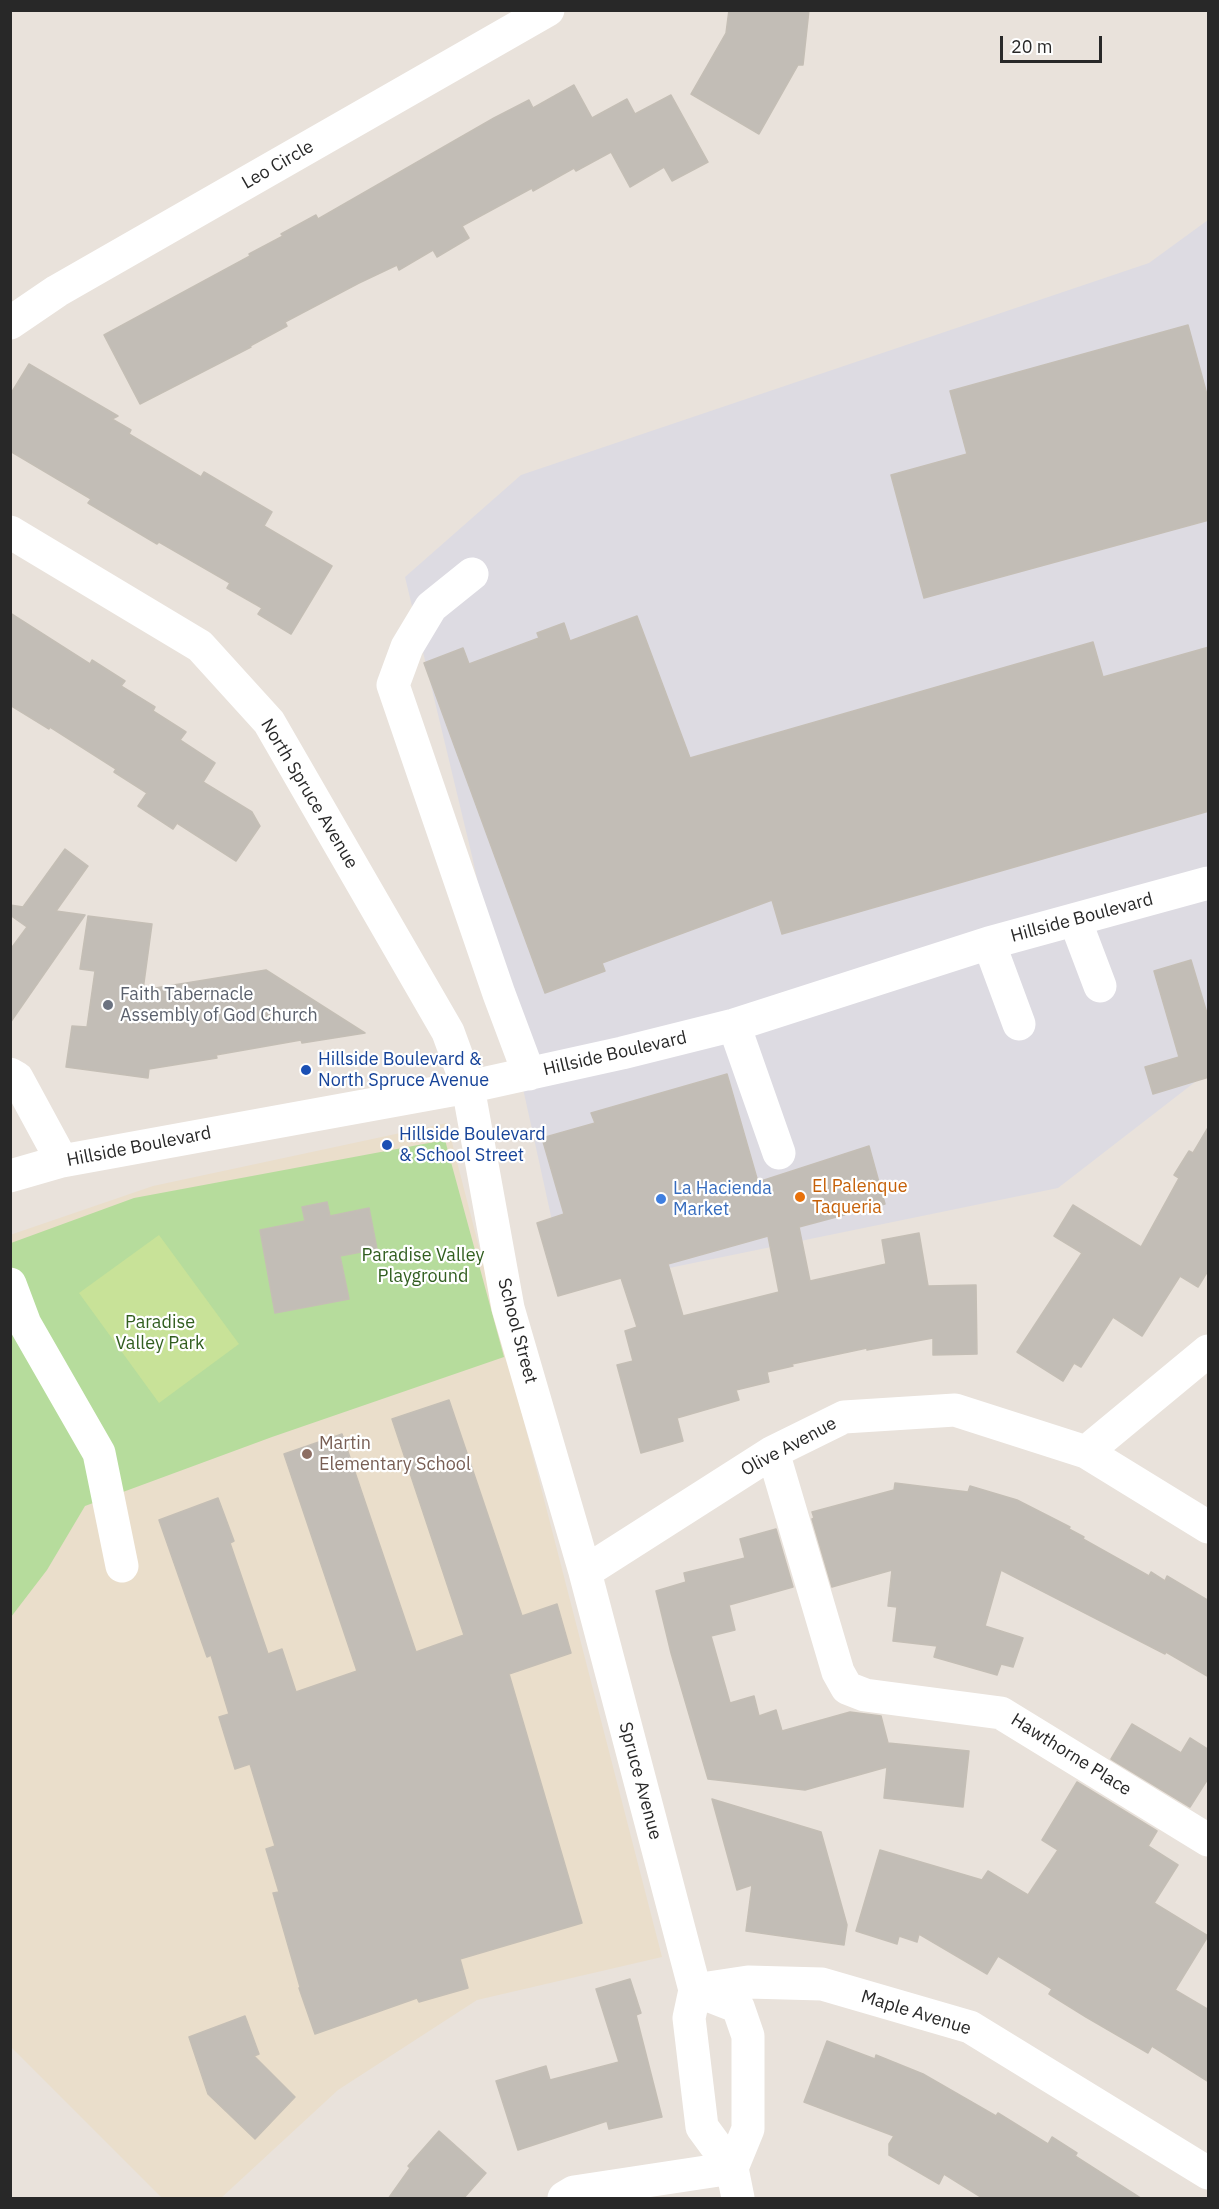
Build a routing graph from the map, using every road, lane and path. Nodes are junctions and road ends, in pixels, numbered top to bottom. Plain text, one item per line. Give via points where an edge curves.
1 (548, 10) edge
2 (10, 323) edge
3 (10, 532) edge
4 (472, 574) dead end
5 (1209, 883) edge
6 (1075, 920) junction
7 (989, 943) junction
8 (1100, 986) dead end
9 (1019, 1024) dead end
10 (734, 1025) junction
11 (10, 1074) edge
12 (529, 1074) junction
13 (468, 1087) junction
14 (779, 1153) dead end
15 (62, 1161) junction
16 (10, 1176) edge
17 (10, 1284) edge
18 (1209, 1351) edge
19 (774, 1452) junction
20 (1086, 1452) junction
21 (1209, 1527) edge
22 (122, 1566) dead end
23 (585, 1572) junction
24 (1209, 1840) edge
25 (695, 1990) junction
26 (1209, 2173) edge
27 (735, 2183) edge
28 (564, 2199) edge

1 - 2 street, Leo Circle via 57,291
3 - 13 street, North Spruce Avenue via 200,646 269,722 448,1032
4 - 12 street via 431,607 407,647 393,685
5 - 6 street, Hillside Boulevard
6 - 7 street, Hillside Boulevard
6 - 8 street
7 - 9 street
7 - 10 street, Hillside Boulevard
10 - 12 street, Hillside Boulevard
10 - 14 street
11 - 15 street via 17,1078
12 - 13 street, Hillside Boulevard
13 - 15 street, Hillside Boulevard
13 - 23 street, School Street via 508,1308
15 - 16 street, Hillside Boulevard
17 - 22 street via 25,1324 99,1453
18 - 20 street
19 - 20 street, Olive Avenue via 844,1417 955,1410
19 - 23 street, Olive Avenue
19 - 24 street, Hawthorne Place via 838,1672 847,1688 865,1695 1001,1713
20 - 21 street, Olive Avenue
23 - 25 street, Spruce Avenue
25 - 26 street, Maple Avenue via 748,1982 822,1984 970,2027
25 - 27 street, Spruce Avenue via 689,2018 702,2127
25 - 27 street via 738,2007 748,2036 748,2129
27 - 28 street via 574,2192

